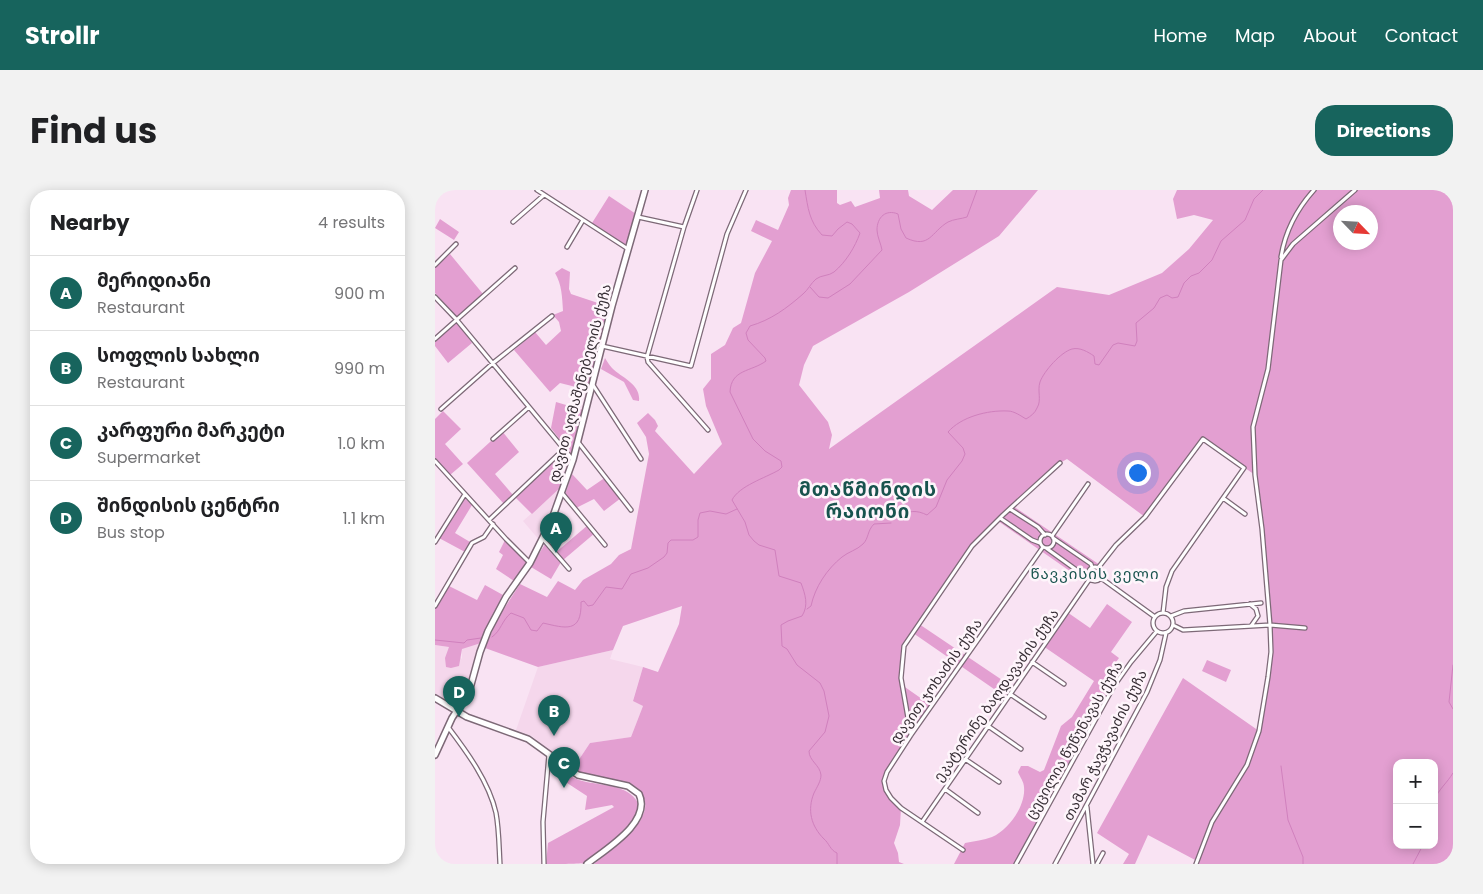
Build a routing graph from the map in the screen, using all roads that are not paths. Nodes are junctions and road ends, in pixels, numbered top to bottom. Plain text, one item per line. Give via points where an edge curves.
1 (537, 190) edge
2 (645, 190) edge
3 (697, 190) edge
4 (746, 190) edge
5 (1314, 190) edge
6 (1355, 190) edge
7 (544, 195) junction
8 (637, 217) junction
9 (583, 220) junction
10 (513, 222) dead end
11 (684, 227) junction
12 (456, 244) dead end
13 (567, 247) dead end
14 (628, 250) junction
15 (1281, 260) junction
16 (435, 265) edge
17 (515, 268) dead end
18 (435, 297) edge
19 (552, 316) dead end
20 (456, 319) junction
21 (435, 339) edge
22 (601, 346) junction
23 (647, 357) junction
24 (493, 364) junction
25 (593, 384) junction
26 (529, 407) junction
27 (441, 409) dead end
28 (708, 430) dead end
29 (493, 439) dead end
30 (578, 442) junction
31 (564, 449) junction
32 (641, 459) dead end
33 (573, 460) junction
34 (435, 461) edge
35 (1060, 463) dead end
36 (1088, 484) dead end
37 (561, 492) junction
38 (465, 494) junction
39 (1223, 498) junction
40 (1010, 509) junction
41 (631, 510) dead end
42 (1245, 514) dead end
43 (1000, 518) junction
44 (489, 520) junction
45 (493, 524) junction
46 (1045, 535) junction
47 (1052, 537) junction
48 (543, 539) junction
49 (435, 542) edge
50 (1040, 543) junction
51 (605, 545) dead end
52 (1045, 547) junction
53 (530, 563) junction
54 (1092, 567) junction
55 (1098, 568) junction
56 (569, 569) dead end
57 (1087, 574) junction
58 (1101, 578) junction
59 (1089, 580) junction
60 (1261, 603) dead end
61 (1250, 604) junction
62 (435, 606) edge
63 (1163, 613) junction
64 (1171, 616) junction
65 (1155, 618) junction
66 (1173, 625) junction
67 (1270, 625) junction
68 (1251, 627) junction
69 (1305, 628) dead end
70 (1157, 631) junction
71 (1166, 633) junction
72 (1032, 662) junction
73 (1064, 684) dead end
74 (1010, 694) junction
75 (435, 698) edge
76 (457, 711) junction
77 (1044, 718) dead end
78 (987, 726) junction
79 (447, 727) junction
80 (911, 735) junction
81 (1021, 749) dead end
82 (549, 753) junction
83 (435, 755) edge
84 (965, 759) junction
85 (999, 782) dead end
86 (945, 790) junction
87 (1087, 806) junction
88 (978, 813) dead end
89 (922, 822) junction
90 (963, 850) dead end
91 (1103, 853) dead end
92 (500, 864) edge
93 (544, 864) edge
94 (587, 864) edge
95 (1016, 864) edge
96 (1055, 864) edge
97 (1093, 864) edge
98 (1097, 864) edge
99 (1196, 864) edge

1 - 7 street
2 - 8 street, დავით აღმაშენებელის ქუჩა
3 - 11 street
4 - 23 street via 727,234 691,366
5 - 15 street via 1290,226
6 - 15 street via 1293,244
7 - 9 street
7 - 10 street
8 - 11 street
8 - 14 street, დავით აღმაშენებელის ქუჩა
9 - 13 street
9 - 14 street
11 - 23 street
12 - 16 street
14 - 22 street, დავით აღმაშენებელის ქუჩა
15 - 67 street via 1269,370 1253,427
17 - 20 street
18 - 20 street
19 - 24 street
20 - 21 street
20 - 24 street
22 - 23 street
22 - 25 street, დავით აღმაშენებელის ქუჩა
23 - 28 street
24 - 26 street
24 - 27 street
25 - 30 street, დავით აღმაშენებელის ქუჩა
25 - 32 street
26 - 29 street
26 - 31 street
30 - 33 street, დავით აღმაშენებელის ქუჩა
30 - 41 street
31 - 33 street
31 - 44 street
33 - 37 street, დავით აღმაშენებელის ქუჩა
34 - 38 street
35 - 40 street
36 - 47 street
37 - 48 street, დავით აღმაშენებელის ქუჩა
37 - 51 street
38 - 44 street
38 - 49 street
39 - 42 street
39 - 55 street via 1244,468 1203,439 1145,517
39 - 63 street via 1172,571 1166,587
40 - 43 street
40 - 46 street
43 - 50 street
43 - 80 street via 972,546 904,646 901,678
44 - 45 street
45 - 53 street
45 - 62 street via 484,537 472,543
46 - 47 street
46 - 50 street
47 - 52 street via 1053,544
47 - 54 street
48 - 53 street, დავით აღმაშენებელის ქუჩა
48 - 56 street
50 - 52 street
52 - 57 street
52 - 80 street, დავით ჯოხაძის ქუჩა
53 - 76 street, დავით აღმაშენებელის ქუჩა via 506,597 488,631 469,692
54 - 55 street
54 - 57 street
55 - 58 street
57 - 59 street
58 - 59 street via 1097,582
58 - 65 street
59 - 72 street, ეკატერინე ბაღდავაძის ქუჩა
60 - 61 street
61 - 64 street via 1184,610
61 - 68 street via 1258,616
63 - 64 street
63 - 65 street
64 - 66 street
65 - 70 street via 1153,625
66 - 68 street via 1183,630
66 - 71 street
67 - 68 street
67 - 69 street
67 - 99 street via 1271,652 1259,731 1247,765 1212,822
70 - 71 street
70 - 95 street, ცეცილია წუწუნავას ქუჩა via 1115,686
71 - 87 street, თამარ ჭავჭავაძის ქუჩა via 1161,660 1147,692
72 - 73 street
72 - 74 street, ეკატერინე ბაღდავაძის ქუჩა
74 - 77 street
74 - 78 street, ეკატერინე ბაღდავაძის ქუჩა
75 - 76 street
76 - 79 street, დავით აღმაშენებელის ქუჩა
76 - 82 street via 522,736
78 - 81 street
78 - 84 street, ეკატერინე ბაღდავაძის ქუჩა
79 - 83 street, დავით აღმაშენებელის ქუჩა
79 - 92 street via 476,768 490,796 496,813
80 - 89 street, დავით ჯოხაძის ქუჩა via 884,780 891,798
82 - 93 street via 543,822
82 - 94 street via 578,775 628,786 641,798 641,812 631,827
84 - 85 street
84 - 86 street, ეკატერინე ბაღდავაძის ქუჩა
86 - 88 street
86 - 89 street, ეკატერინე ბაღდავაძის ქუჩა
87 - 96 street, თამარ ჭავჭავაძის ქუჩა
87 - 97 street
89 - 90 street
91 - 98 street

